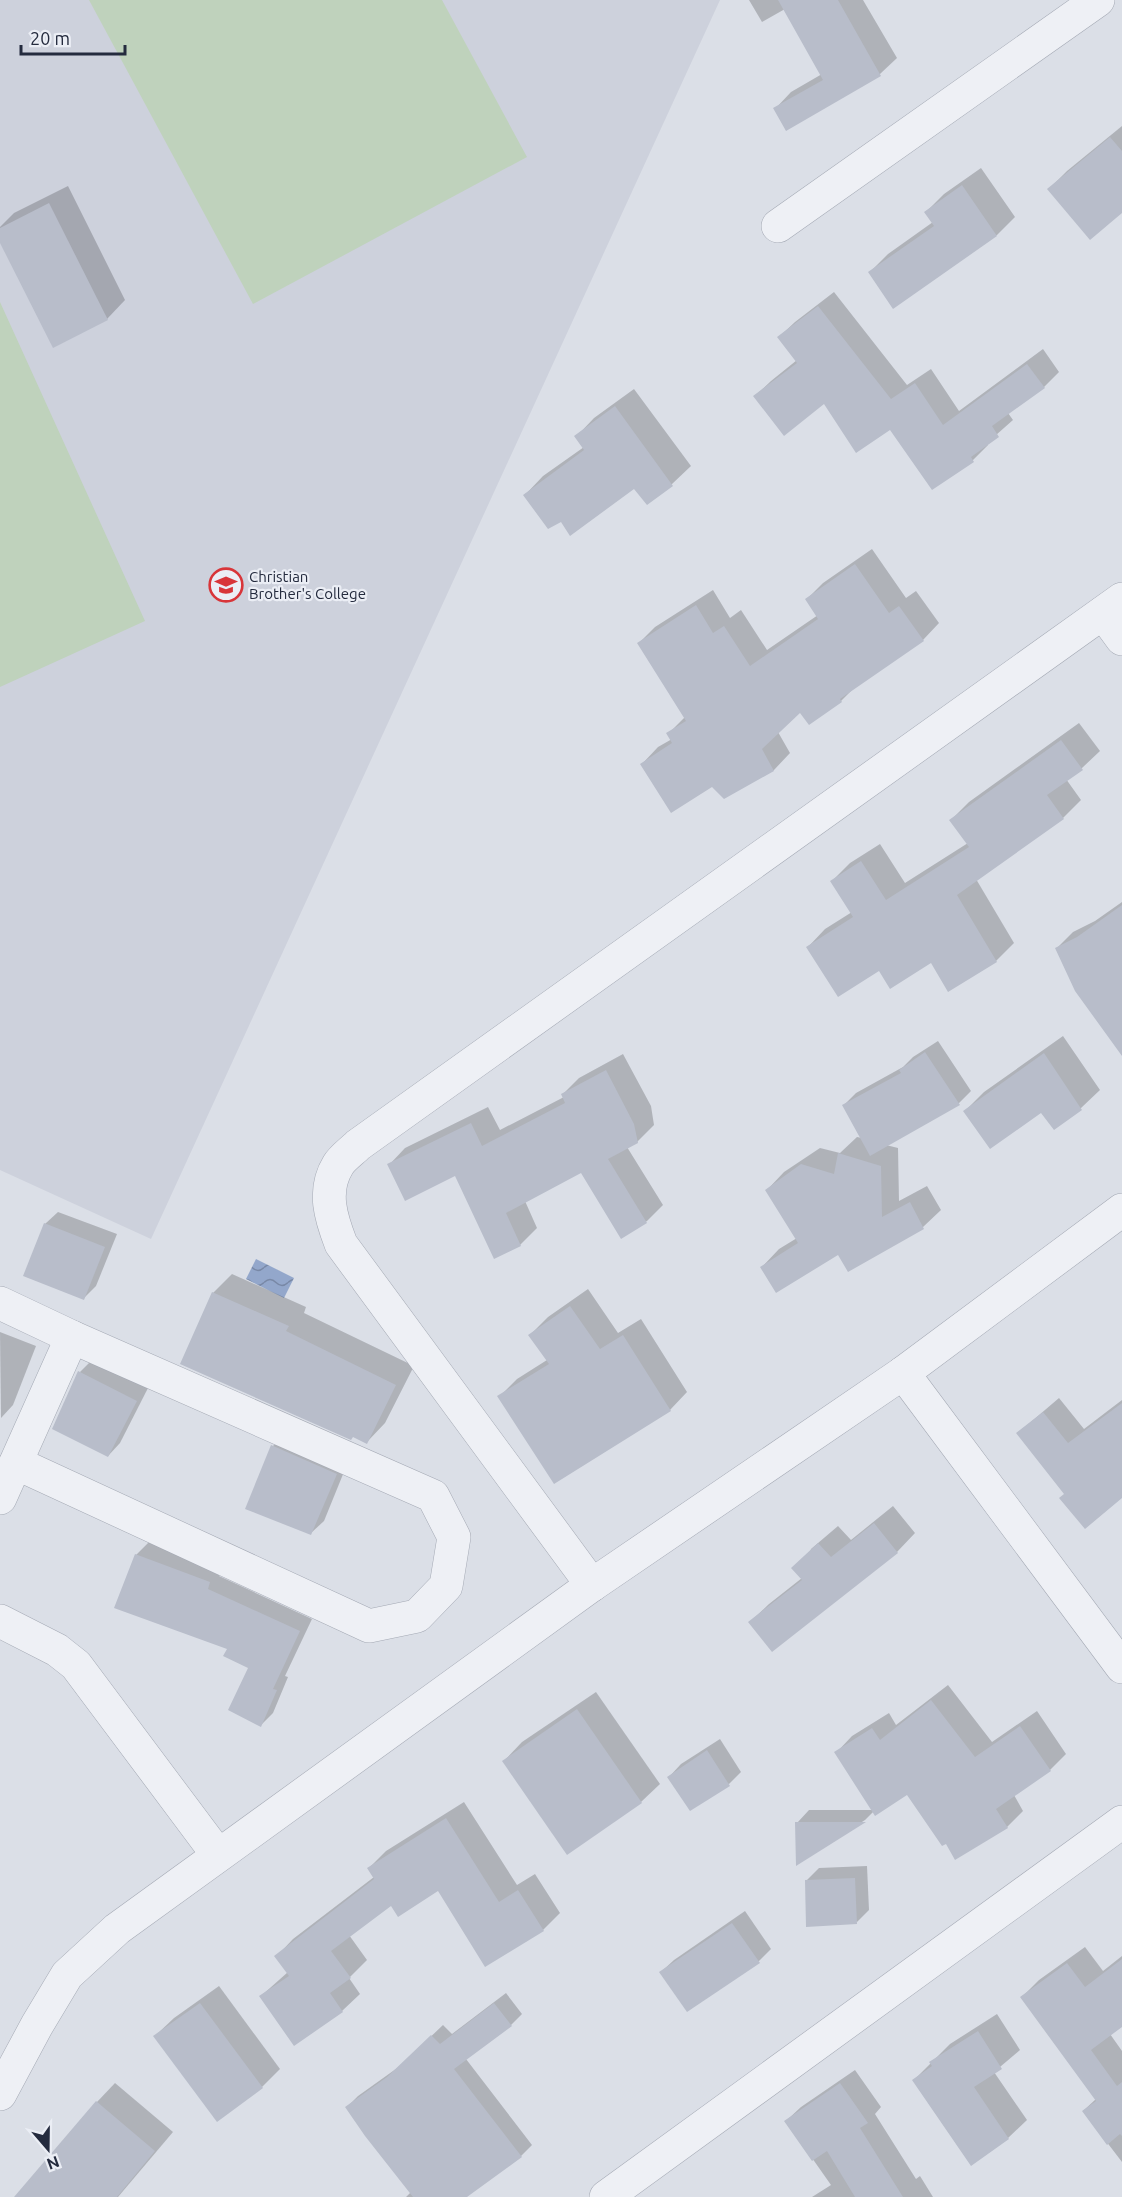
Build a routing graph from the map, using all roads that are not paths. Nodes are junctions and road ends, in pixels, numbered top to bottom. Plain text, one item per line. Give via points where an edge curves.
1 (1098, 0) edge
2 (778, 226) dead end
3 (1113, 606) edge
4 (1122, 639) edge
5 (1122, 1210) edge
6 (0, 1303) edge
7 (72, 1337) junction
8 (903, 1373) junction
9 (16, 1463) junction
10 (0, 1498) edge
11 (592, 1586) junction
12 (0, 1621) edge
13 (1122, 1667) edge
14 (1122, 1822) edge
15 (218, 1855) junction
16 (0, 2094) edge
17 (606, 2197) edge

1 - 2 street
3 - 4 street
3 - 11 street via 358,1145 338,1165 328,1191 331,1216 341,1244
5 - 8 street
6 - 7 street
7 - 9 street
7 - 9 street via 433,1496 454,1537 446,1586 417,1616 369,1626
8 - 11 street
8 - 13 street
9 - 10 street
11 - 15 street
12 - 15 street via 57,1650 76,1665
14 - 17 street
15 - 16 street via 117,1929 67,1975

